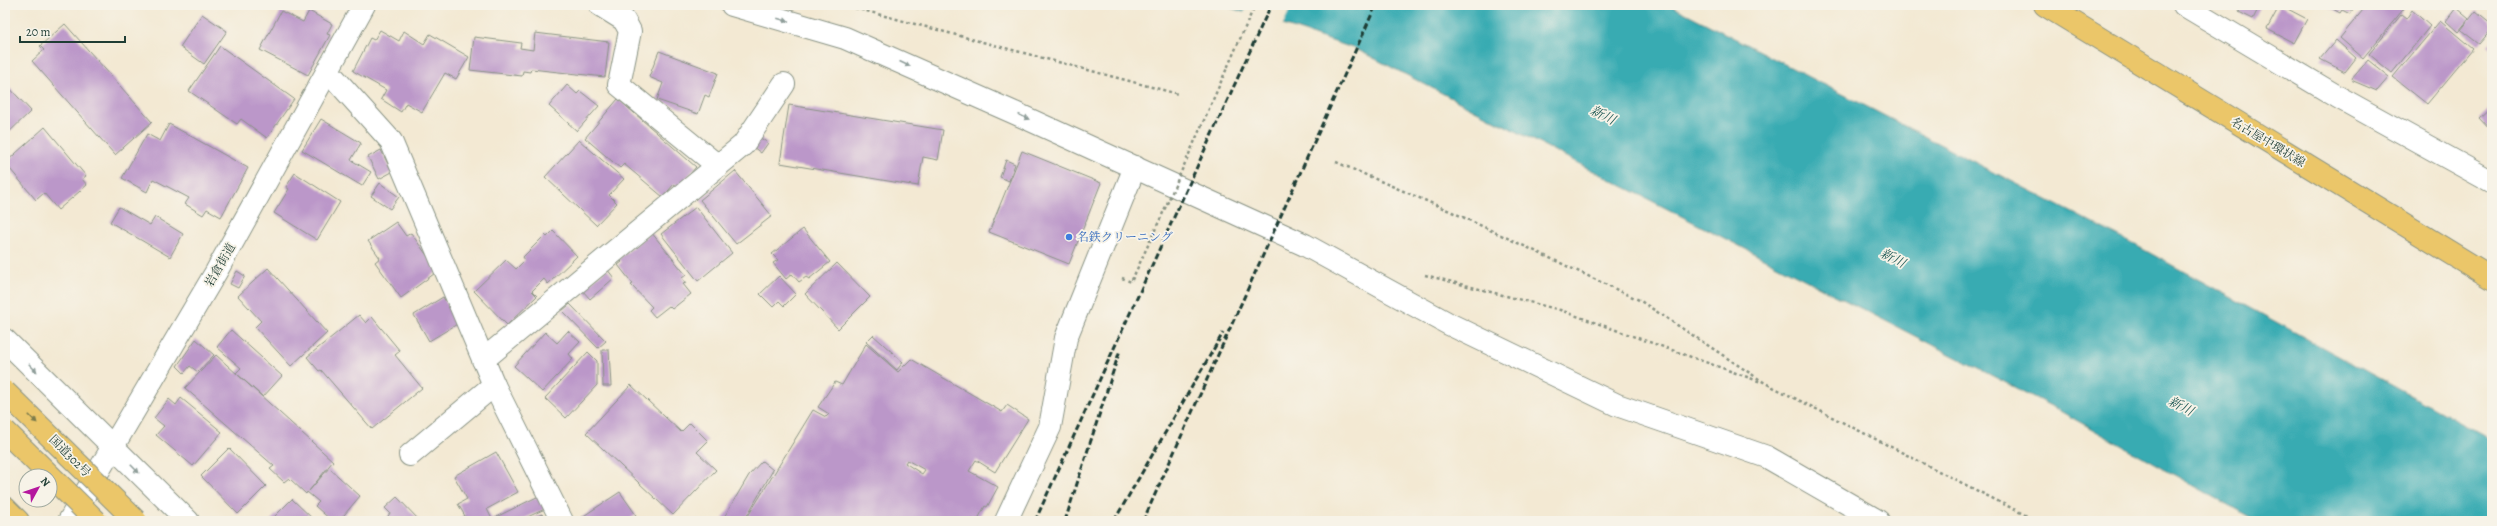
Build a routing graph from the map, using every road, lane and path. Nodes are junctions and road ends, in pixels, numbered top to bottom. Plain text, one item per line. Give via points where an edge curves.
1 (364, 5) edge
2 (600, 5) edge
3 (732, 5) edge
4 (1255, 5) edge
5 (2045, 5) edge
6 (2184, 5) edge
7 (851, 7) dead end
8 (328, 71) junction
9 (784, 84) dead end
10 (1178, 94) dead end
11 (1336, 162) dead end
12 (718, 166) junction
13 (1134, 167) junction
14 (2492, 182) edge
15 (1423, 275) dead end
16 (2492, 278) edge
17 (1131, 282) dead end
18 (5, 340) edge
19 (483, 360) junction
20 (1765, 383) junction
21 (494, 385) junction
22 (5, 392) edge
23 (5, 431) edge
24 (113, 448) junction
25 (410, 455) dead end
26 (5, 508) edge
27 (18, 521) edge
28 (69, 521) edge
29 (96, 521) edge
30 (136, 521) edge
31 (188, 521) edge
32 (562, 521) edge
33 (1006, 521) edge
34 (1878, 521) edge
35 (2036, 521) edge

1 - 8 street, 岩倉街道
2 - 12 street via 624,20 630,31 619,85
3 -> 13 street via 845,38
4 - 17 path, bridge
5 - 16 main road, 名古屋中環状線
6 - 14 street via 2338,98
7 - 10 path
8 - 19 street via 391,141
8 - 24 street, 岩倉街道 via 216,272
9 - 12 street via 743,145
11 - 20 path via 1452,212 1639,300
12 - 19 street
13 - 33 street via 1066,338 1050,427
13 - 34 street via 1305,245 1449,324 1617,405 1767,457
15 - 20 path via 1560,310
18 -> 24 street
19 - 21 street
20 - 35 path
21 - 25 street
21 - 32 street
22 -> 30 main road, 国道302号, bridge
23 - 29 main road, bridge
24 - 28 street, 岩倉街道
24 -> 31 street
26 - 27 main road

